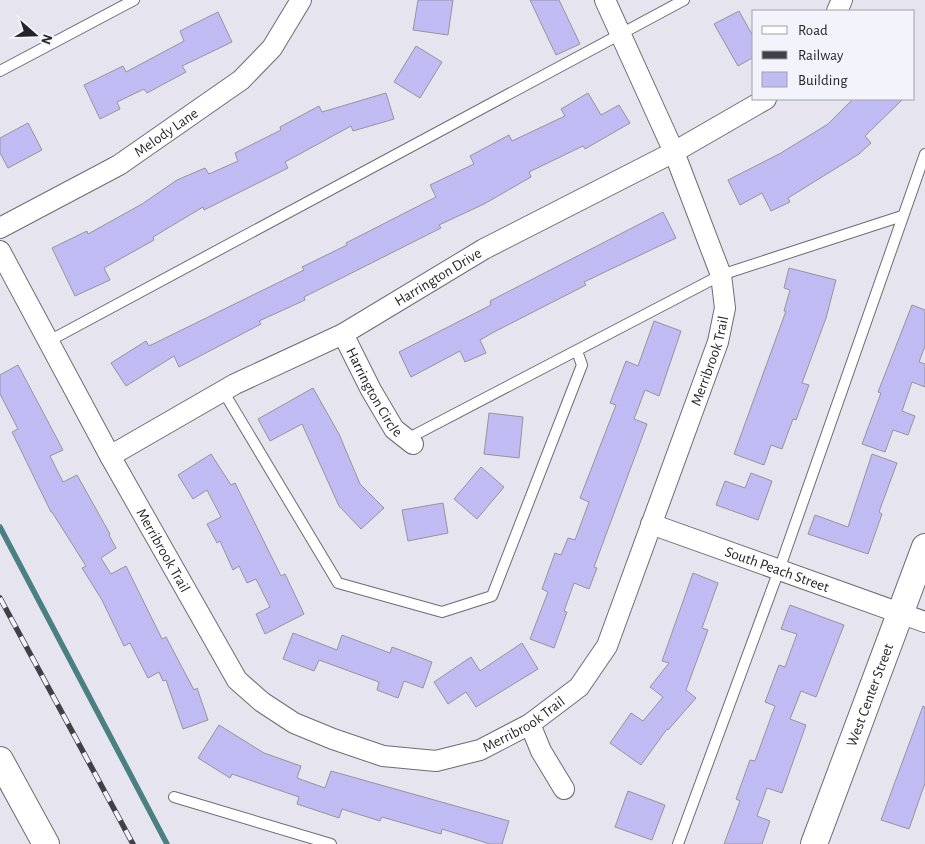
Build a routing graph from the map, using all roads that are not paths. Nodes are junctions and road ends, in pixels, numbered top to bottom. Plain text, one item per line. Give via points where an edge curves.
1 (134, 0) edge
2 (301, 0) edge
3 (605, 0) edge
4 (684, 0) edge
5 (620, 34) junction
6 (0, 72) edge
7 (764, 100) edge
8 (674, 152) junction
9 (925, 154) edge
10 (902, 216) junction
11 (0, 228) edge
12 (0, 251) edge
13 (721, 275) junction
14 (343, 334) junction
15 (47, 342) junction
16 (577, 351) junction
17 (223, 390) junction
18 (410, 441) joint
19 (110, 456) junction
20 (652, 524) junction
21 (925, 547) edge
22 (779, 570) junction
23 (913, 618) edge
24 (530, 724) junction
25 (0, 760) edge
26 (564, 789) dead end
27 (174, 797) dead end
28 (46, 844) edge
29 (331, 844) edge
30 (678, 844) edge
31 (814, 844) edge

1 - 6 lane
2 - 11 street, Melody Lane via 272,48 241,80 119,165
3 - 5 street, Merribrook Trail
4 - 5 lane
5 - 8 street, Merribrook Trail
5 - 15 lane
7 - 8 street, Harrington Drive
8 - 13 street, Merribrook Trail
8 - 14 street, Harrington Drive via 484,250
9 - 10 lane
10 - 13 lane
10 - 22 lane
12 - 15 street, Merribrook Trail
13 - 16 lane
13 - 20 street, Merribrook Trail via 725,308 718,342
14 - 17 street, Harrington Drive
14 - 18 street, Harrington Circle via 394,429
15 - 19 street, Merribrook Trail
16 - 17 lane via 582,365 492,596 442,612 338,583
16 - 18 lane
17 - 19 street, Harrington Drive
19 - 24 street, Merribrook Trail via 237,680 262,702 294,723 383,756 436,761 480,750
20 - 22 street, South Peach Street
20 - 24 street, Merribrook Trail via 607,646 579,687
21 - 23 street, West Center Street
22 - 23 street, South Peach Street
22 - 30 lane
23 - 31 street, West Center Street
24 - 26 street via 541,751
25 - 28 street
27 - 29 lane

